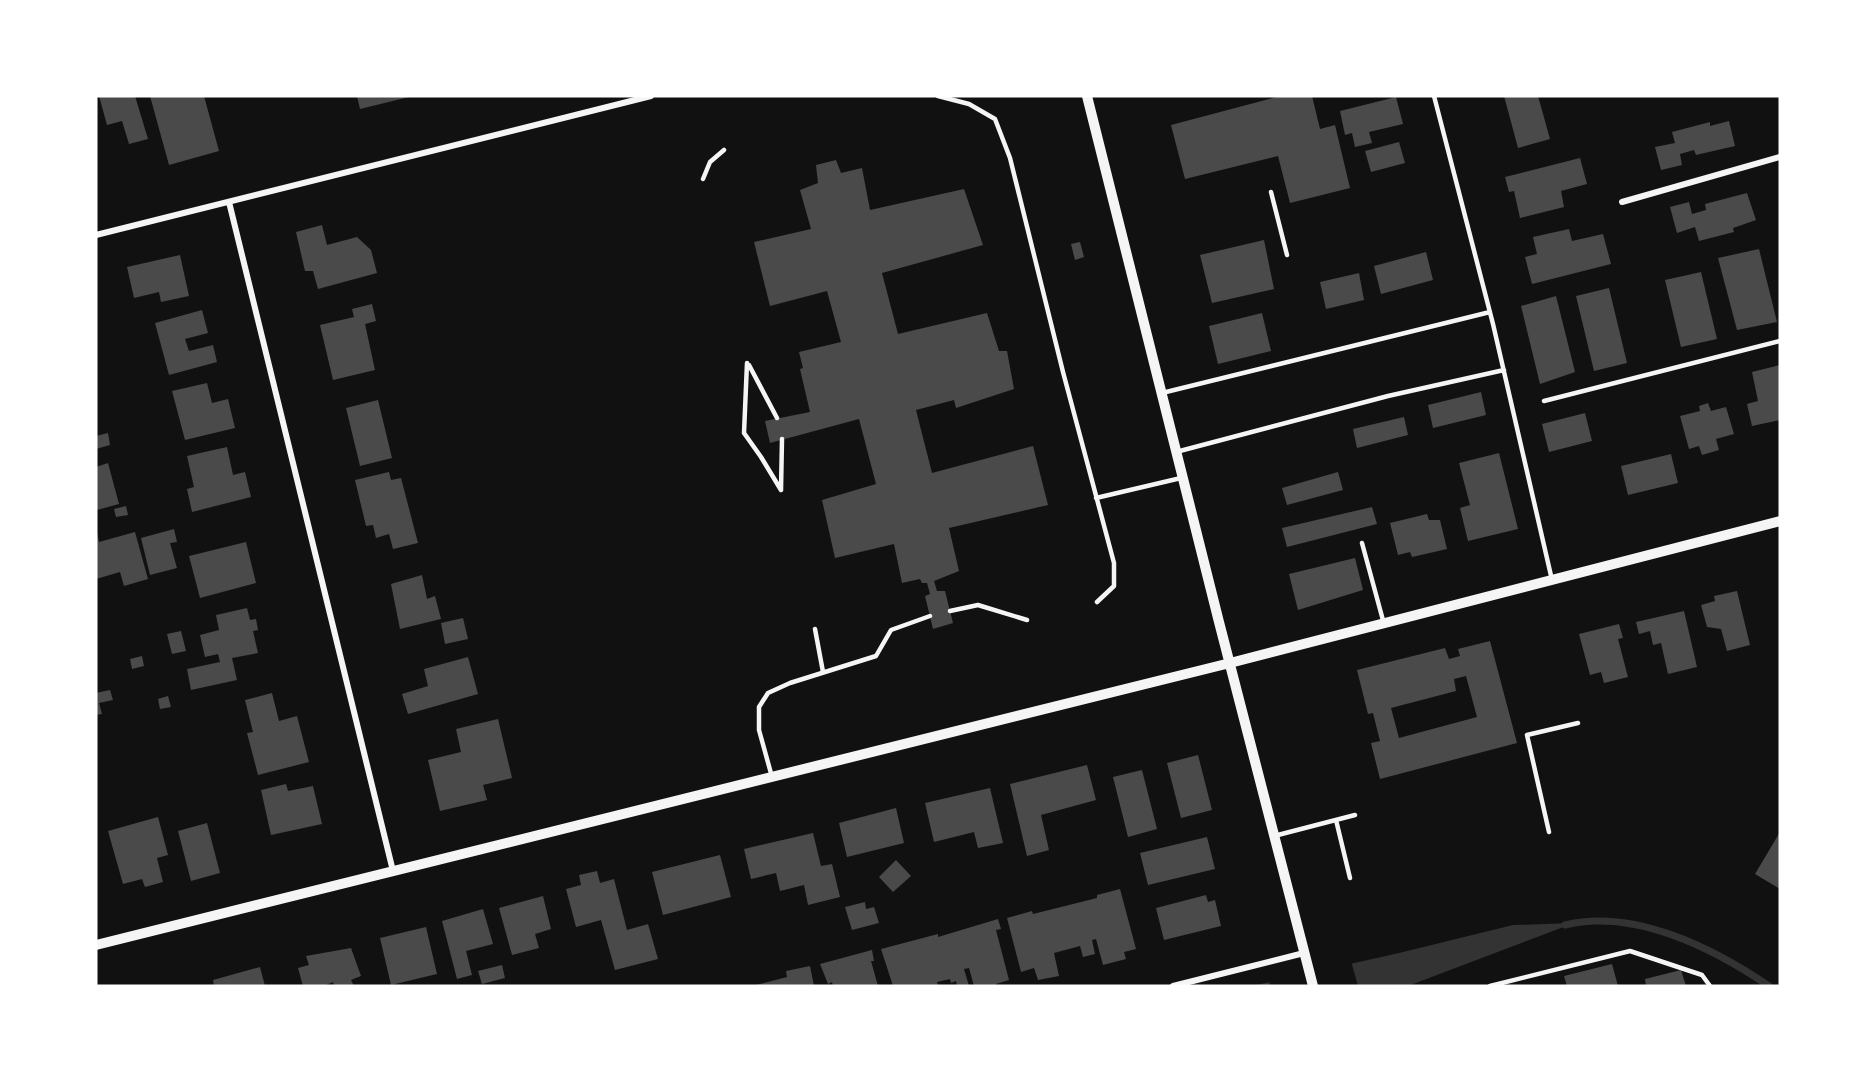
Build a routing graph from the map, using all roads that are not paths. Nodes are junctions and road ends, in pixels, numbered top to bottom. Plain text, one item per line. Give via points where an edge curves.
1 (651, 96) edge
2 (938, 96) edge
3 (1087, 96) edge
4 (1434, 96) edge
5 (724, 150) dead end
6 (1780, 158) edge
7 (703, 179) dead end
8 (1271, 192) dead end
9 (229, 202) junction
10 (1622, 202) dead end
11 (96, 235) edge
12 (1287, 255) dead end
13 (1490, 312) junction
14 (1780, 341) edge
15 (1504, 369) junction
16 (1162, 393) junction
17 (1544, 401) dead end
18 (777, 418) dead end
19 (782, 439) dead end
20 (1176, 452) junction
21 (1183, 477) junction
22 (1096, 498) junction
23 (1780, 521) edge
24 (1362, 543) dead end
25 (1552, 580) junction
26 (1097, 602) dead end
27 (950, 611) dead end
28 (930, 616) dead end
29 (1027, 620) dead end
30 (1384, 624) junction
31 (815, 629) dead end
32 (1230, 663) junction
33 (823, 672) junction
34 (1578, 723) dead end
35 (772, 777) junction
36 (1355, 815) dead end
37 (1336, 820) junction
38 (1549, 832) dead end
39 (1274, 836) junction
40 (393, 871) junction
41 (1350, 878) dead end
42 (96, 945) edge
43 (1305, 956) junction
44 (1173, 986) edge
45 (1313, 986) edge
46 (1490, 986) edge
47 (1710, 986) edge

1 - 9 street
2 - 22 lane via 969,104 995,119 1010,158
3 - 16 street
4 - 13 lane
5 - 7 lane via 710,162
6 - 10 street
8 - 12 lane
9 - 11 street
9 - 40 street
13 - 15 lane
13 - 16 lane
14 - 17 lane
15 - 20 lane
15 - 25 lane
16 - 20 street
18 - 19 lane via 747,363 744,433 780,490
20 - 21 street
21 - 22 lane
21 - 32 street
22 - 26 lane via 1114,563 1114,586
23 - 25 street
24 - 30 lane
25 - 30 street
27 - 29 lane via 978,605
28 - 33 lane via 891,630 876,656
30 - 32 street
31 - 33 lane
32 - 35 street
32 - 39 street
33 - 35 lane via 768,693 759,707 759,730
34 - 38 lane via 1527,735
35 - 40 street
36 - 37 lane
37 - 39 lane
37 - 41 lane
39 - 43 street
40 - 42 street
43 - 44 street
43 - 45 street
46 - 47 lane via 1630,951 1702,975

